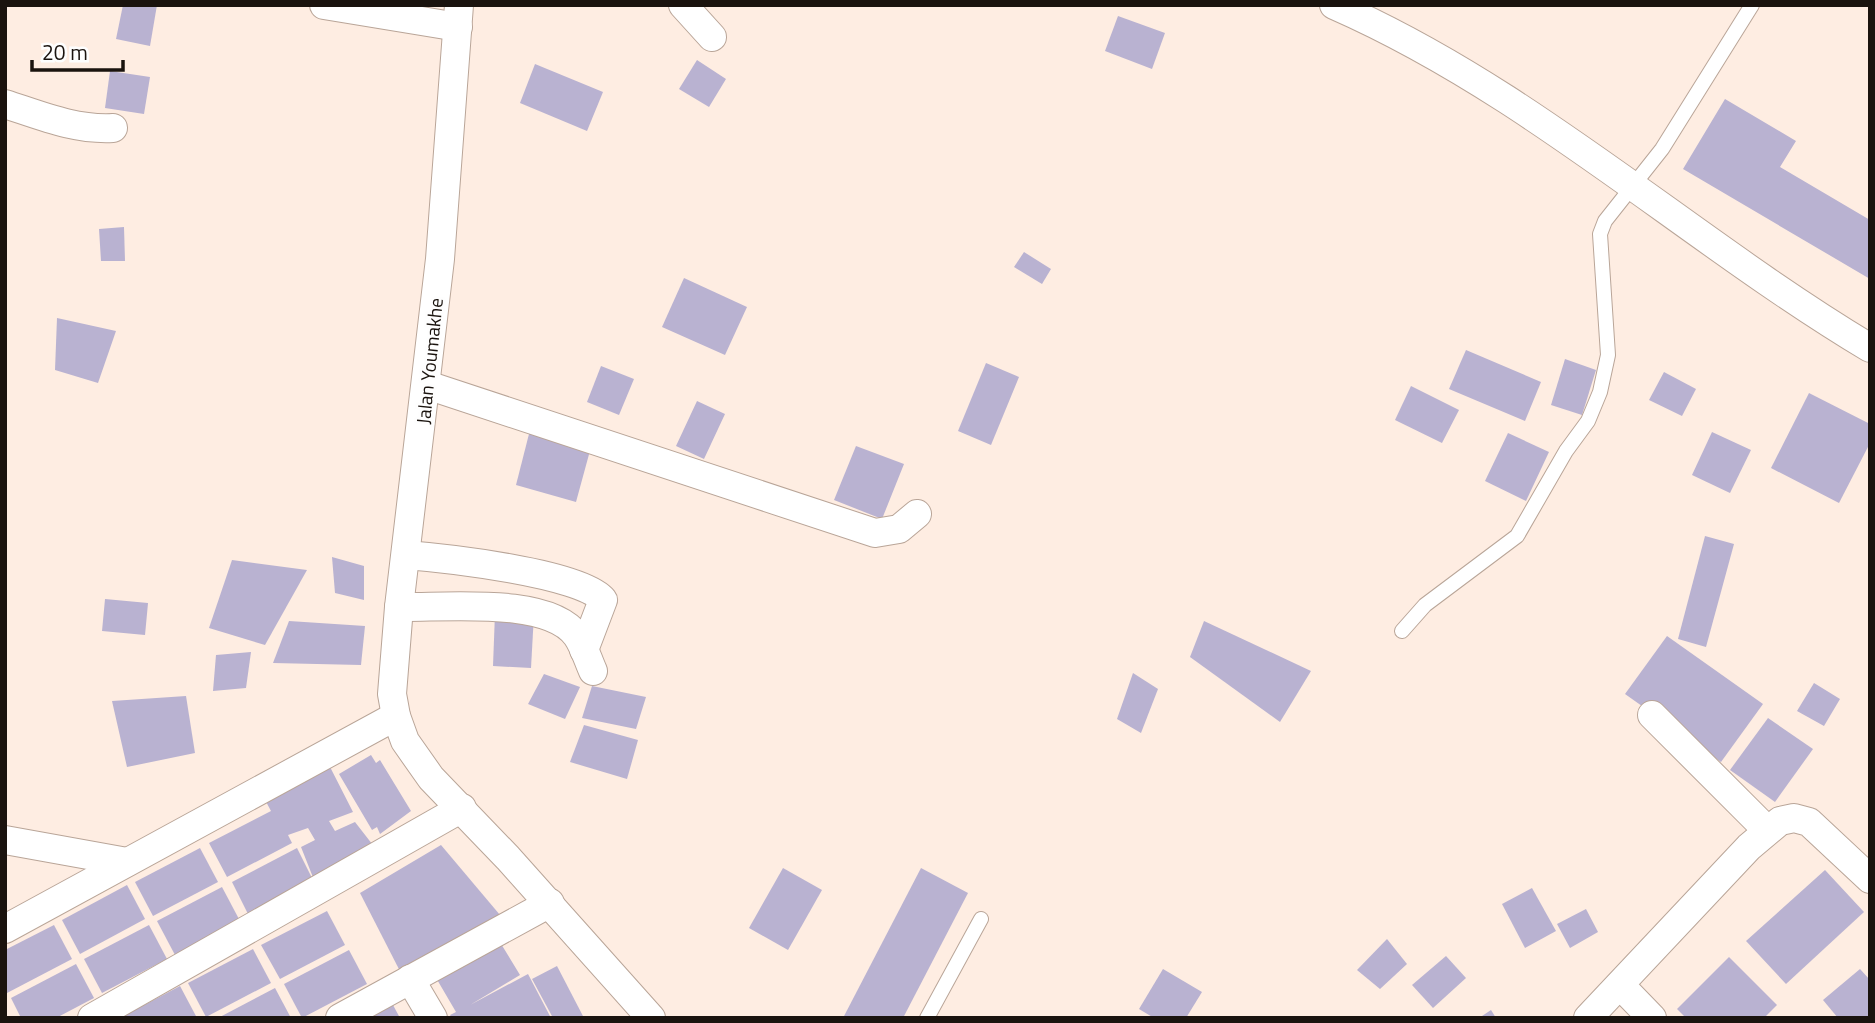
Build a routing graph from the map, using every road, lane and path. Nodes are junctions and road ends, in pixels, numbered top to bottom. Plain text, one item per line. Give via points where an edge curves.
1 (324, 5) edge
2 (683, 5) edge
3 (1334, 5) edge
4 (1752, 5) edge
5 (458, 16) edge
6 (712, 37) dead end
7 (5, 104) edge
8 (113, 128) dead end
9 (1633, 184) junction
10 (1870, 348) edge
11 (427, 385) junction
12 (917, 514) dead end
13 (406, 555) junction
14 (399, 607) junction
15 (1402, 631) dead end
16 (1652, 715) dead end
17 (396, 716) junction
18 (462, 808) junction
19 (1767, 830) junction
20 (5, 840) edge
21 (127, 862) junction
22 (1870, 879) edge
23 (550, 903) junction
24 (981, 919) dead end
25 (5, 929) edge
26 (410, 979) junction
27 (1620, 985) junction
28 (92, 1018) edge
29 (340, 1018) edge
30 (433, 1018) edge
31 (651, 1018) edge
32 (927, 1018) edge
33 (1588, 1018) edge
34 (1651, 1018) edge

1 - 5 street
2 - 6 street
3 - 9 street via 1491,91
4 - 9 lane via 1685,116
5 - 11 street, Jalan Youmakhe
7 - 8 street via 69,125
9 - 10 street via 1783,293
9 - 15 lane via 1600,234 1608,355 1588,421 1517,536 1425,605
11 - 12 street via 875,533 899,529
11 - 13 street, Jalan Youmakhe
13 - 14 street, Jalan Youmakhe
13 - 14 street via 465,561 560,580 598,594 602,609 589,660 577,636 543,613
14 - 17 street, Jalan Youmakhe via 392,694
16 - 19 street
17 - 18 street, Jalan Youmakhe via 405,741 431,778
17 - 21 street
18 - 23 street, Jalan Youmakhe
18 - 28 street
19 - 22 street via 1794,818 1809,822
19 - 27 street
20 - 21 street
21 - 25 street
23 - 26 street
23 - 31 street, Jalan Youmakhe
24 - 32 lane
26 - 29 street
26 - 30 street
27 - 33 street
27 - 34 street

